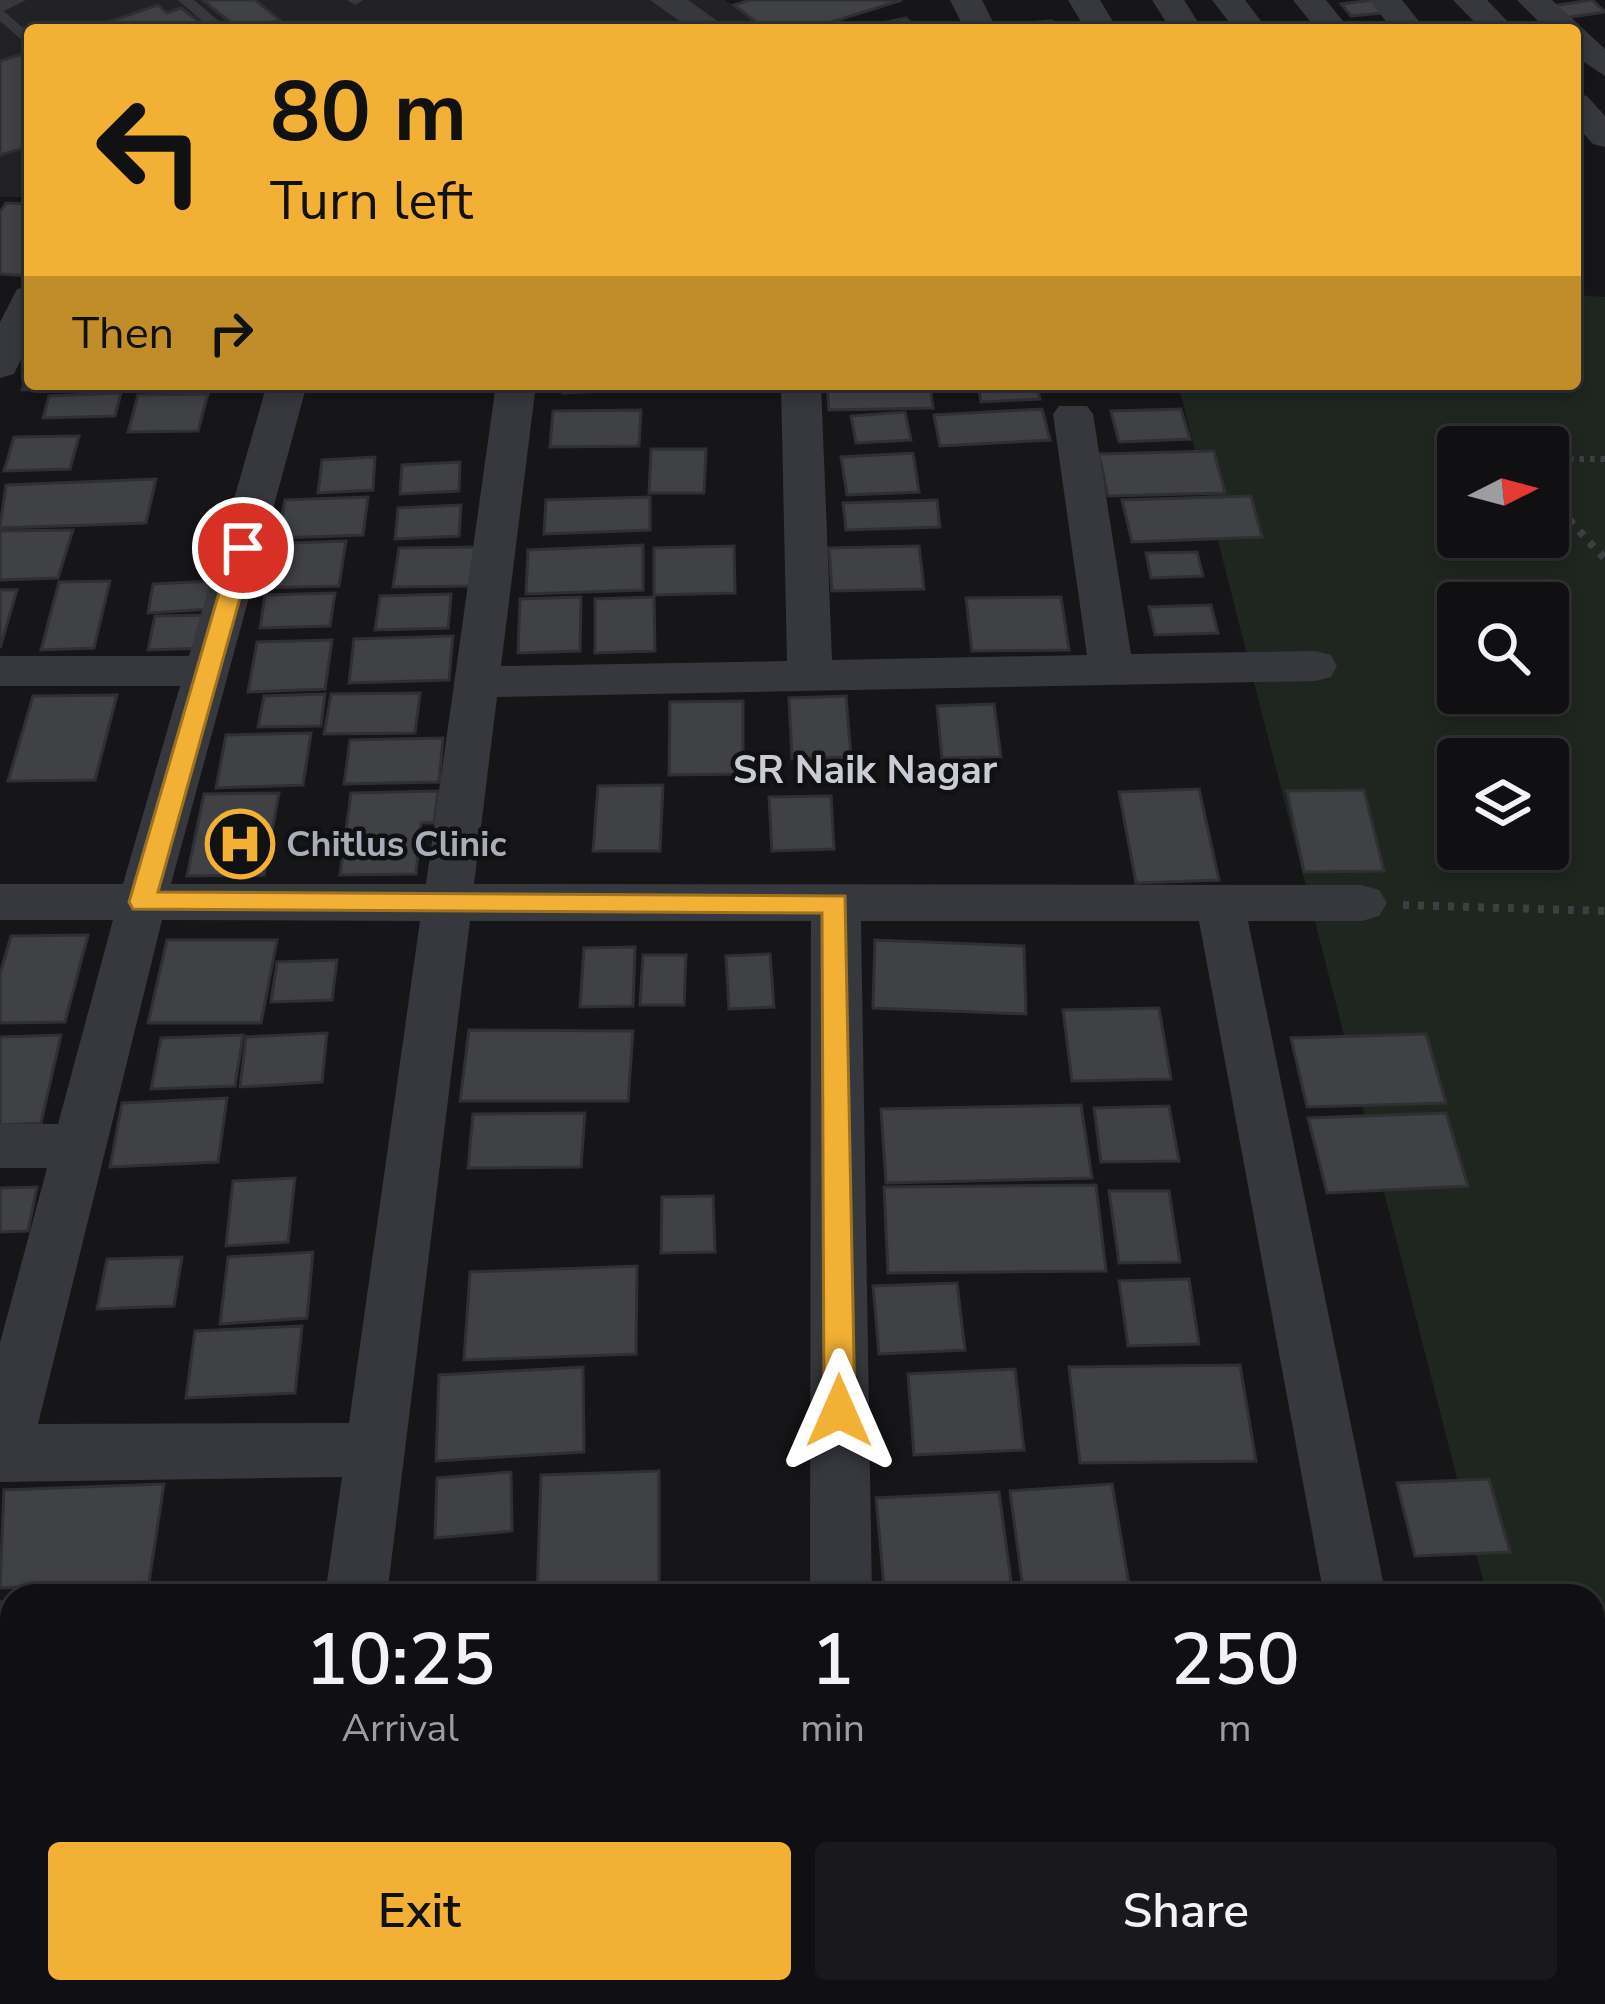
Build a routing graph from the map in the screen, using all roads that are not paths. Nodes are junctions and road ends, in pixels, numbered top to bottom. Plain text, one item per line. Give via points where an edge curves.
1 (10, 0) edge
2 (185, 0) edge
3 (1228, 0) edge
4 (1309, 0) edge
5 (1385, 0) edge
6 (1468, 0) edge
7 (1533, 0) edge
8 (0, 3) edge
9 (0, 13) edge
10 (214, 24) edge
11 (1247, 24) edge
12 (1329, 24) edge
13 (1406, 24) edge
14 (1494, 24) edge
15 (1559, 24) edge
16 (24, 36) edge
17 (1581, 44) edge
18 (1605, 66) edge
19 (1581, 110) edge
20 (1605, 137) edge
21 (24, 311) edge
22 (0, 366) edge
23 (285, 390) edge
24 (515, 390) edge
25 (801, 390) edge
26 (1073, 414) dead end
27 (1315, 666) dead end
28 (1111, 669) junction
29 (0, 671) edge
30 (210, 671) junction
31 (810, 676) junction
32 (476, 682) junction
33 (0, 902) edge
34 (142, 902) junction
35 (447, 902) junction
36 (836, 903) junction
37 (1220, 903) junction
38 (1362, 903) road end
39 (0, 1146) edge
40 (79, 1146) junction
41 (17, 1322) edge
42 (375, 1450) junction
43 (1, 1453) edge
44 (358, 1584) edge
45 (841, 1584) edge
46 (1353, 1584) edge

1 - 8 street
2 - 10 lane
3 - 11 street
4 - 12 street
5 - 13 street
6 - 14 street
7 - 15 street
9 - 16 lane
17 - 18 street
19 - 20 street
21 - 22 street
23 - 30 street
24 - 32 street
25 - 31 street
26 - 28 street
27 - 28 street
28 - 31 street
29 - 30 street
30 - 34 street
31 - 32 street
32 - 35 street
33 - 34 street
34 - 35 street
34 - 40 street
35 - 36 street
35 - 42 street
36 - 37 street
36 - 45 street
37 - 38 street
37 - 46 street
39 - 40 street
40 - 41 street
41 - 43 street
42 - 43 street
42 - 44 street

